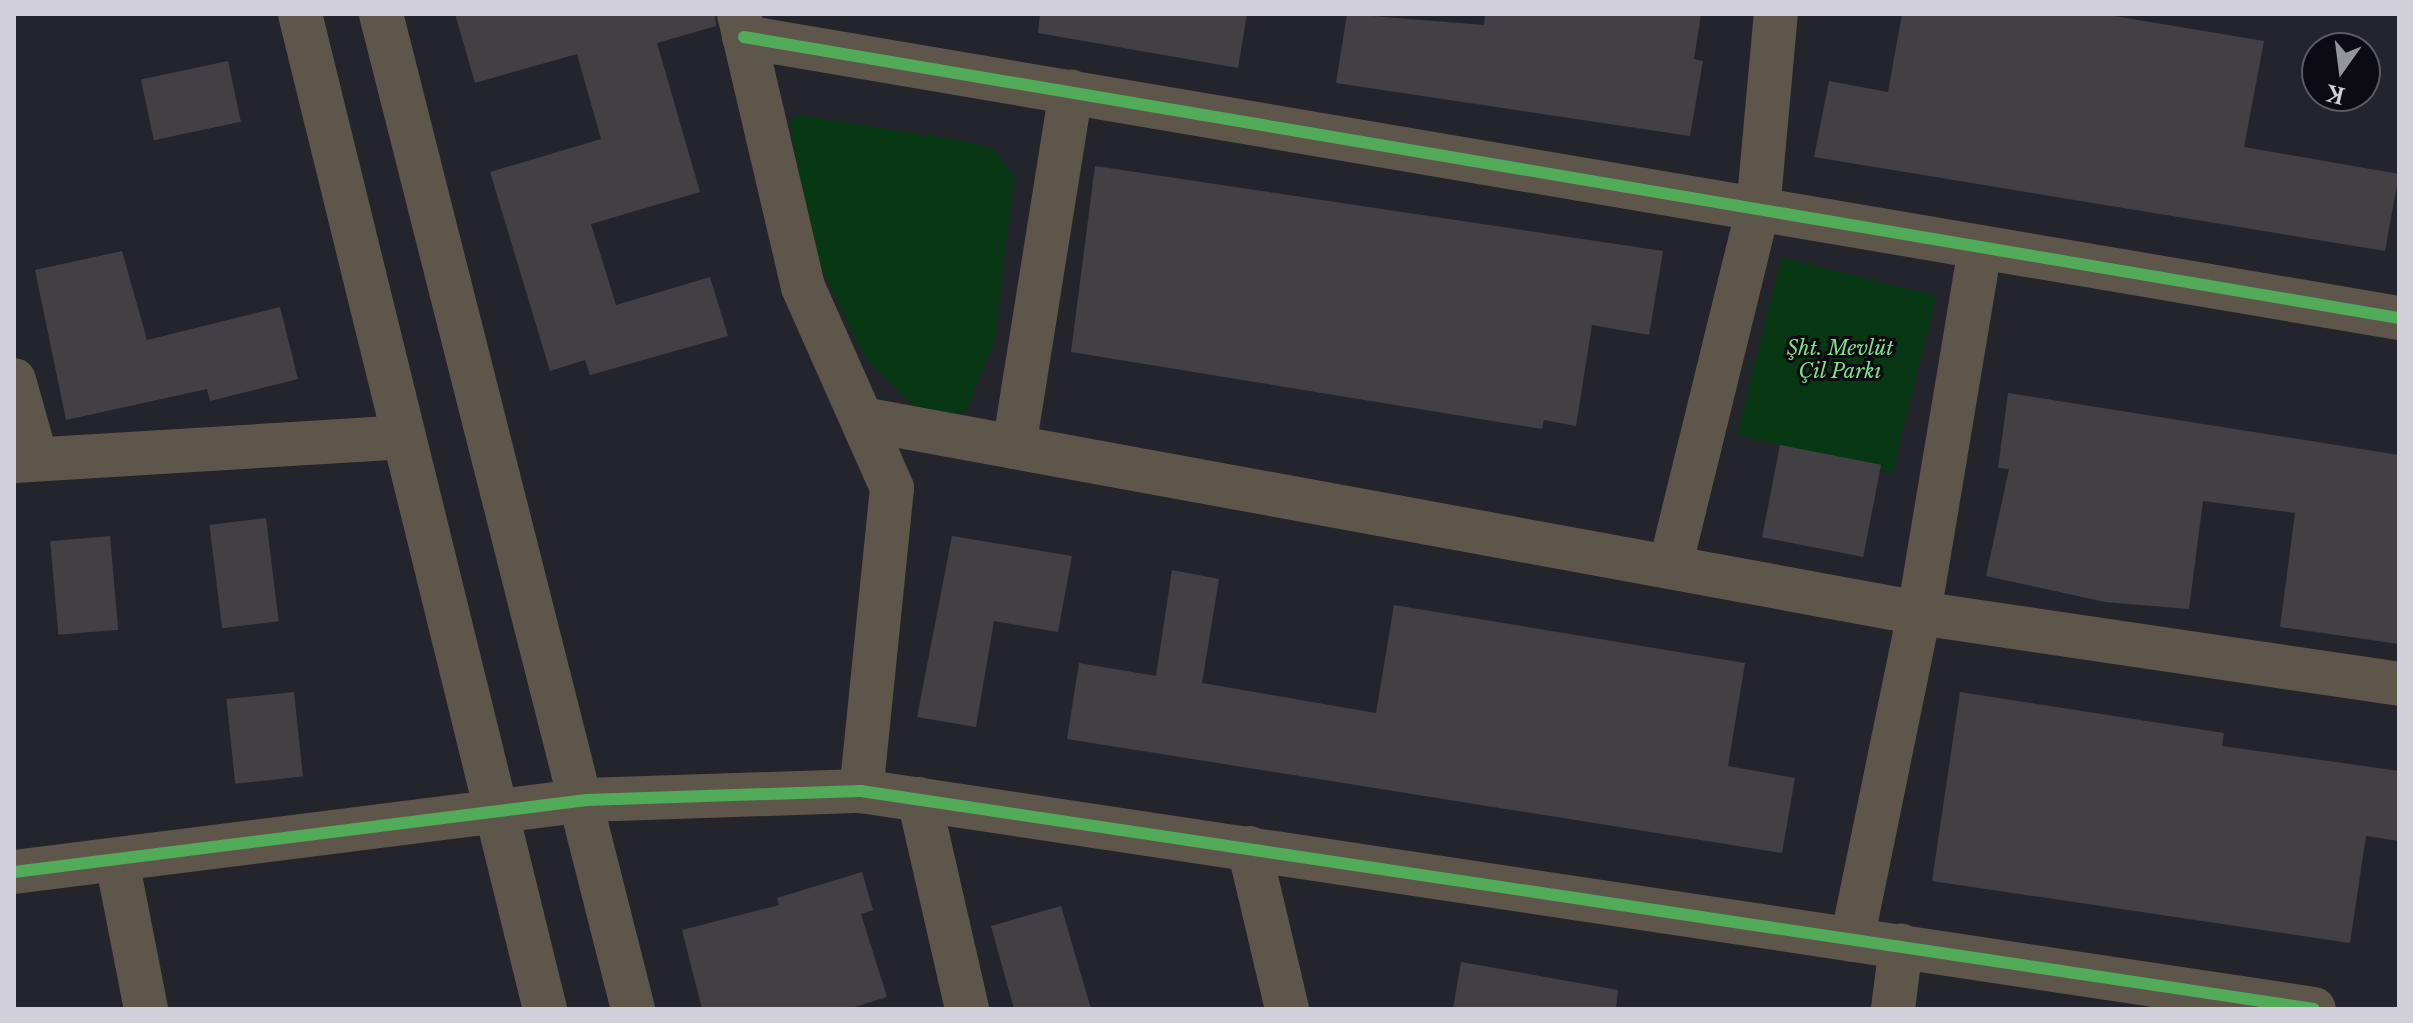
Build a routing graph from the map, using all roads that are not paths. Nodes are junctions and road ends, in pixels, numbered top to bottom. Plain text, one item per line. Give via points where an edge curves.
1 (300, 14) edge
2 (381, 14) edge
3 (1776, 14) edge
4 (741, 25) edge
5 (1071, 92) junction
6 (1758, 210) junction
7 (1980, 247) junction
8 (2399, 318) edge
9 (14, 380) edge
10 (862, 419) junction
11 (402, 437) junction
12 (1014, 447) junction
13 (25, 460) edge
14 (1670, 567) junction
15 (1919, 613) junction
16 (2399, 684) edge
17 (861, 791) junction
18 (919, 799) junction
19 (586, 800) junction
20 (496, 816) junction
21 (1249, 848) junction
22 (117, 861) junction
23 (14, 872) edge
24 (1852, 940) junction
25 (1901, 946) junction
26 (2244, 1004) edge
27 (146, 1009) edge
28 (545, 1009) edge
29 (633, 1009) edge
30 (967, 1009) edge
31 (1287, 1009) edge
32 (1893, 1009) edge
33 (2314, 1009) edge

1 - 11 street
2 - 19 street
3 - 6 street
4 - 5 street
4 - 10 street via 803,287
5 - 6 street
5 - 12 street
6 - 7 street
6 - 14 street
7 - 8 street
7 - 15 street
9 - 13 street
10 - 12 street
10 - 17 street via 892,488
11 - 13 street
11 - 20 street
12 - 14 street
14 - 15 street
15 - 16 street
15 - 24 street
17 - 18 street
17 - 19 street
18 - 21 street
18 - 30 street
19 - 20 street
19 - 29 street
20 - 22 street
20 - 28 street
21 - 24 street
21 - 31 street
22 - 23 street
22 - 27 street
24 - 25 street
25 - 26 street
25 - 32 street
26 - 33 street

